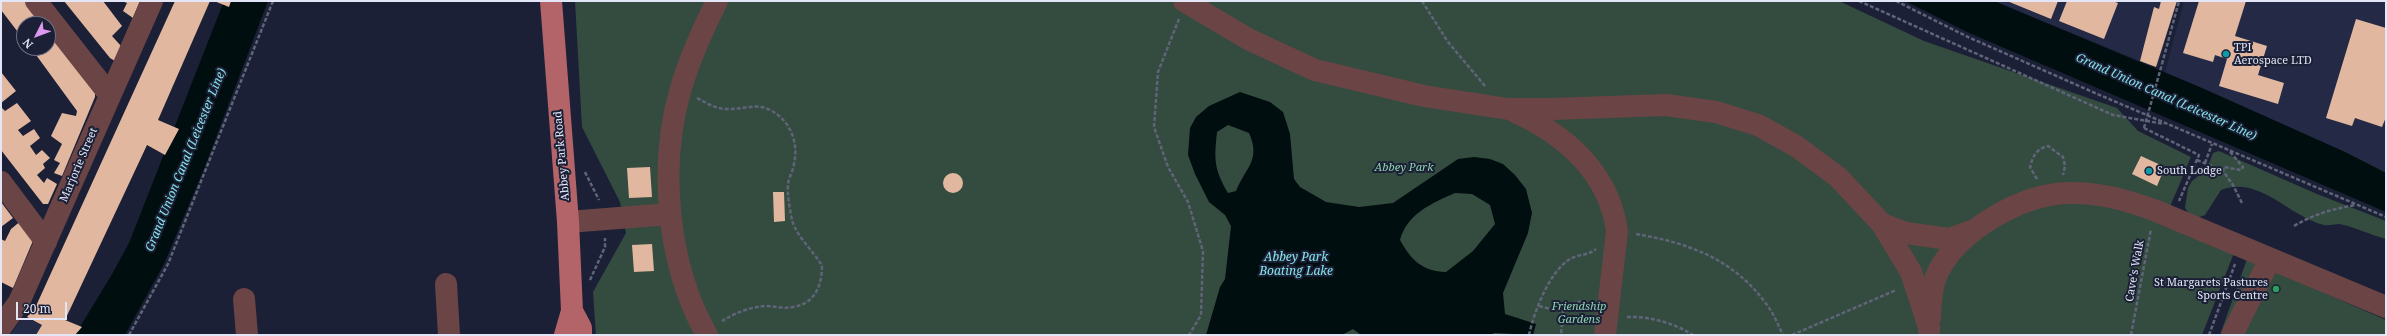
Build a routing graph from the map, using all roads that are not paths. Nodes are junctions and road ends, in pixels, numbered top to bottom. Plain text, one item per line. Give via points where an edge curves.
1 (36, 1) edge
2 (152, 1) edge
3 (551, 1) edge
4 (718, 1) edge
5 (1182, 7) edge
6 (109, 94) junction
7 (1508, 109) junction
8 (1, 182) edge
9 (670, 214) junction
10 (568, 222) junction
11 (1882, 224) junction
12 (1972, 230) junction
13 (46, 242) junction
14 (2270, 259) junction
15 (446, 284) dead end
16 (244, 299) dead end
17 (2386, 306) edge
18 (572, 312) junction
19 (1608, 320) edge
20 (1, 327) edge
21 (1929, 331) edge
22 (706, 333) edge
23 (247, 335) edge
24 (449, 335) edge
25 (565, 335) edge
26 (582, 335) edge
27 (2232, 335) edge

1 - 6 street
2 - 6 street, Marjorie Street
3 - 10 main road, Abbey Park Road
4 - 9 street via 704,26 681,89 669,173
5 - 7 street via 1315,70 1424,96
6 - 13 street, Marjorie Street
7 - 11 street via 1666,105 1716,112 1744,120 1796,146 1838,177
7 - 19 street via 1538,122 1586,161 1604,187 1614,214 1616,231
8 - 13 street
9 - 10 street
9 - 22 street via 688,296
10 - 18 main road, Abbey Park Road
11 - 12 street via 1906,233 1949,239
11 - 21 street via 1915,282
12 - 14 street via 2022,204 2063,187 2125,200
12 - 21 street via 1949,254 1938,272 1932,294
13 - 20 street, Marjorie Street via 19,302
14 - 17 street
14 - 27 street
15 - 24 street
16 - 23 street
18 - 25 main road, Abbey Park Road
18 - 26 main road, Abbey Park Road

